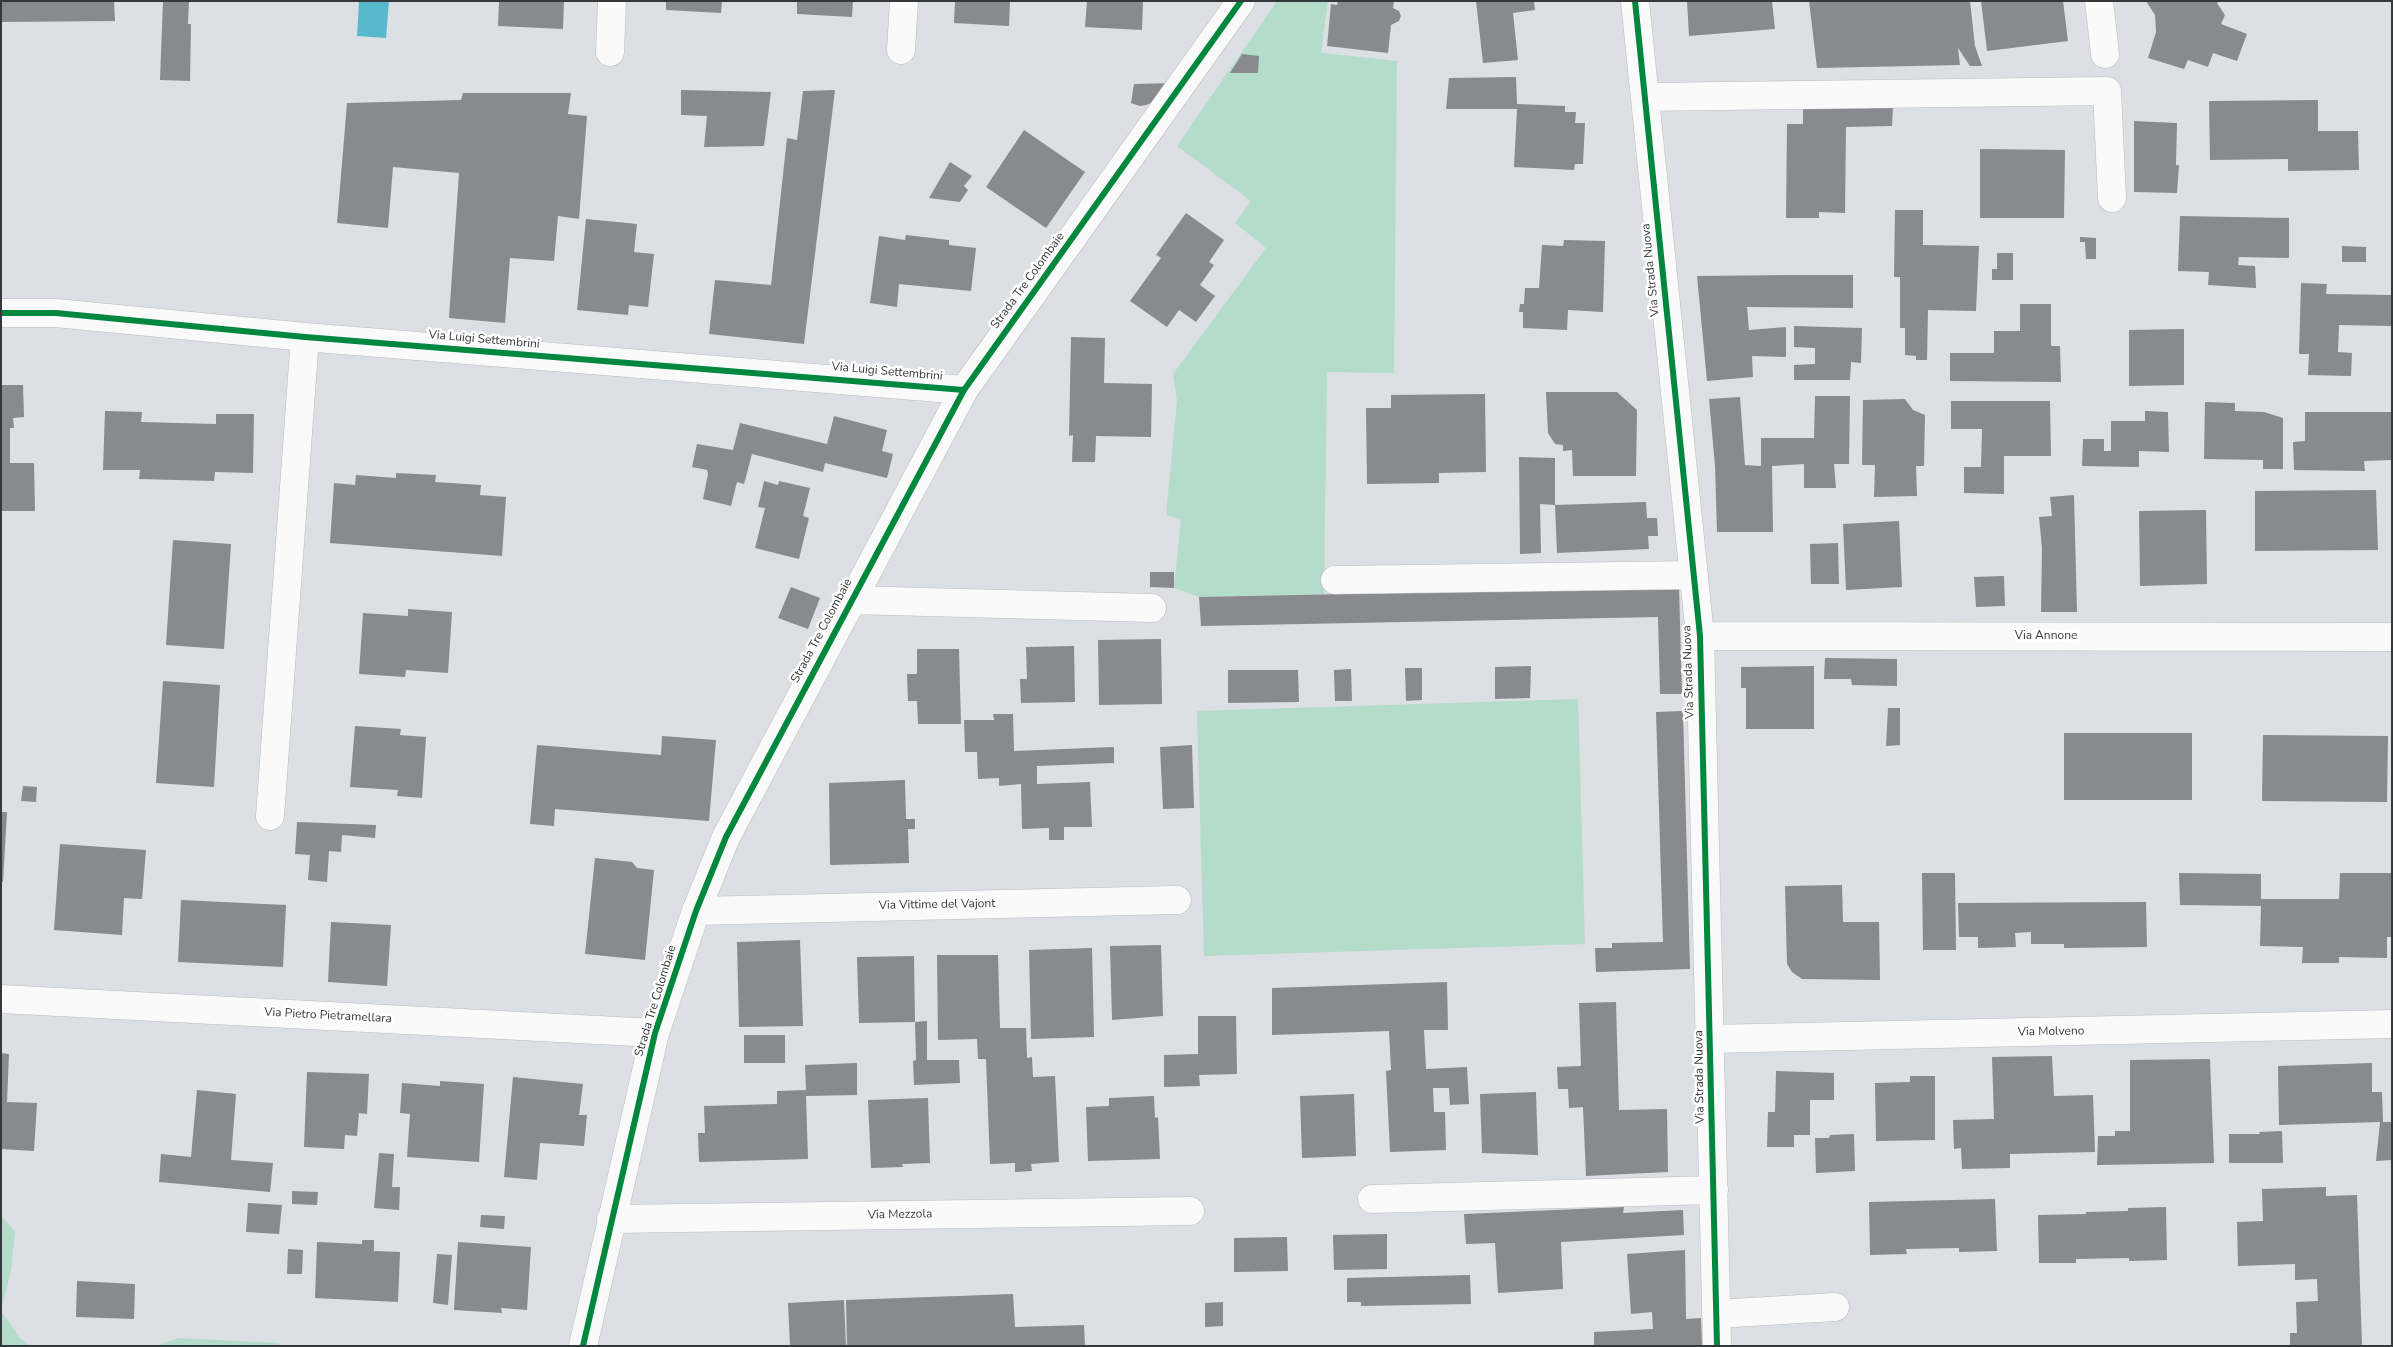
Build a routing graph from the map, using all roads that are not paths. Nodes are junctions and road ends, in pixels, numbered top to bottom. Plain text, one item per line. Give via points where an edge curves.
1 (612, 1) edge
2 (904, 1) edge
3 (1242, 1) edge
4 (1635, 1) edge
5 (2099, 1) edge
6 (902, 50) dead end
7 (610, 52) dead end
8 (2105, 54) dead end
9 (1645, 97) junction
10 (2112, 198) dead end
11 (1, 314) edge
12 (305, 337) junction
13 (964, 390) junction
14 (1694, 575) junction
15 (1335, 580) dead end
16 (851, 600) junction
17 (1152, 608) dead end
18 (1700, 636) junction
19 (2392, 637) edge
20 (270, 816) dead end
21 (1177, 900) dead end
22 (696, 911) junction
23 (1, 999) edge
24 (2392, 1024) edge
25 (655, 1033) junction
26 (1710, 1040) junction
27 (1714, 1190) junction
28 (1372, 1199) dead end
29 (1190, 1210) dead end
30 (611, 1219) junction
31 (1835, 1307) dead end
32 (1716, 1314) junction
33 (582, 1346) edge
34 (1717, 1346) edge

1 - 7 street
2 - 6 street
3 - 13 street, Strada Tre Colombaie
4 - 9 street, Via Strada Nuova
5 - 8 street
9 - 10 street via 2108,91
9 - 14 street, Via Strada Nuova
11 - 12 street, Via Luigi Settembrini via 56,313
12 - 13 street, Via Luigi Settembrini
12 - 20 street
13 - 16 street, Strada Tre Colombaie
14 - 15 street
14 - 18 street, Via Strada Nuova
16 - 17 street
16 - 22 street, Strada Tre Colombaie via 726,837
18 - 19 street, Via Annone
18 - 26 street, Via Strada Nuova
21 - 22 street, Via Vittime del Vajont
22 - 25 street, Strada Tre Colombaie
23 - 25 street, Via Pietro Pietramellara
24 - 26 street, Via Molveno
25 - 30 street, Strada Tre Colombaie
26 - 27 street, Via Strada Nuova
27 - 28 street
27 - 32 street, Via Strada Nuova
29 - 30 street, Via Mezzola
30 - 33 street, Strada Tre Colombaie
31 - 32 street
32 - 34 street, Via Strada Nuova

